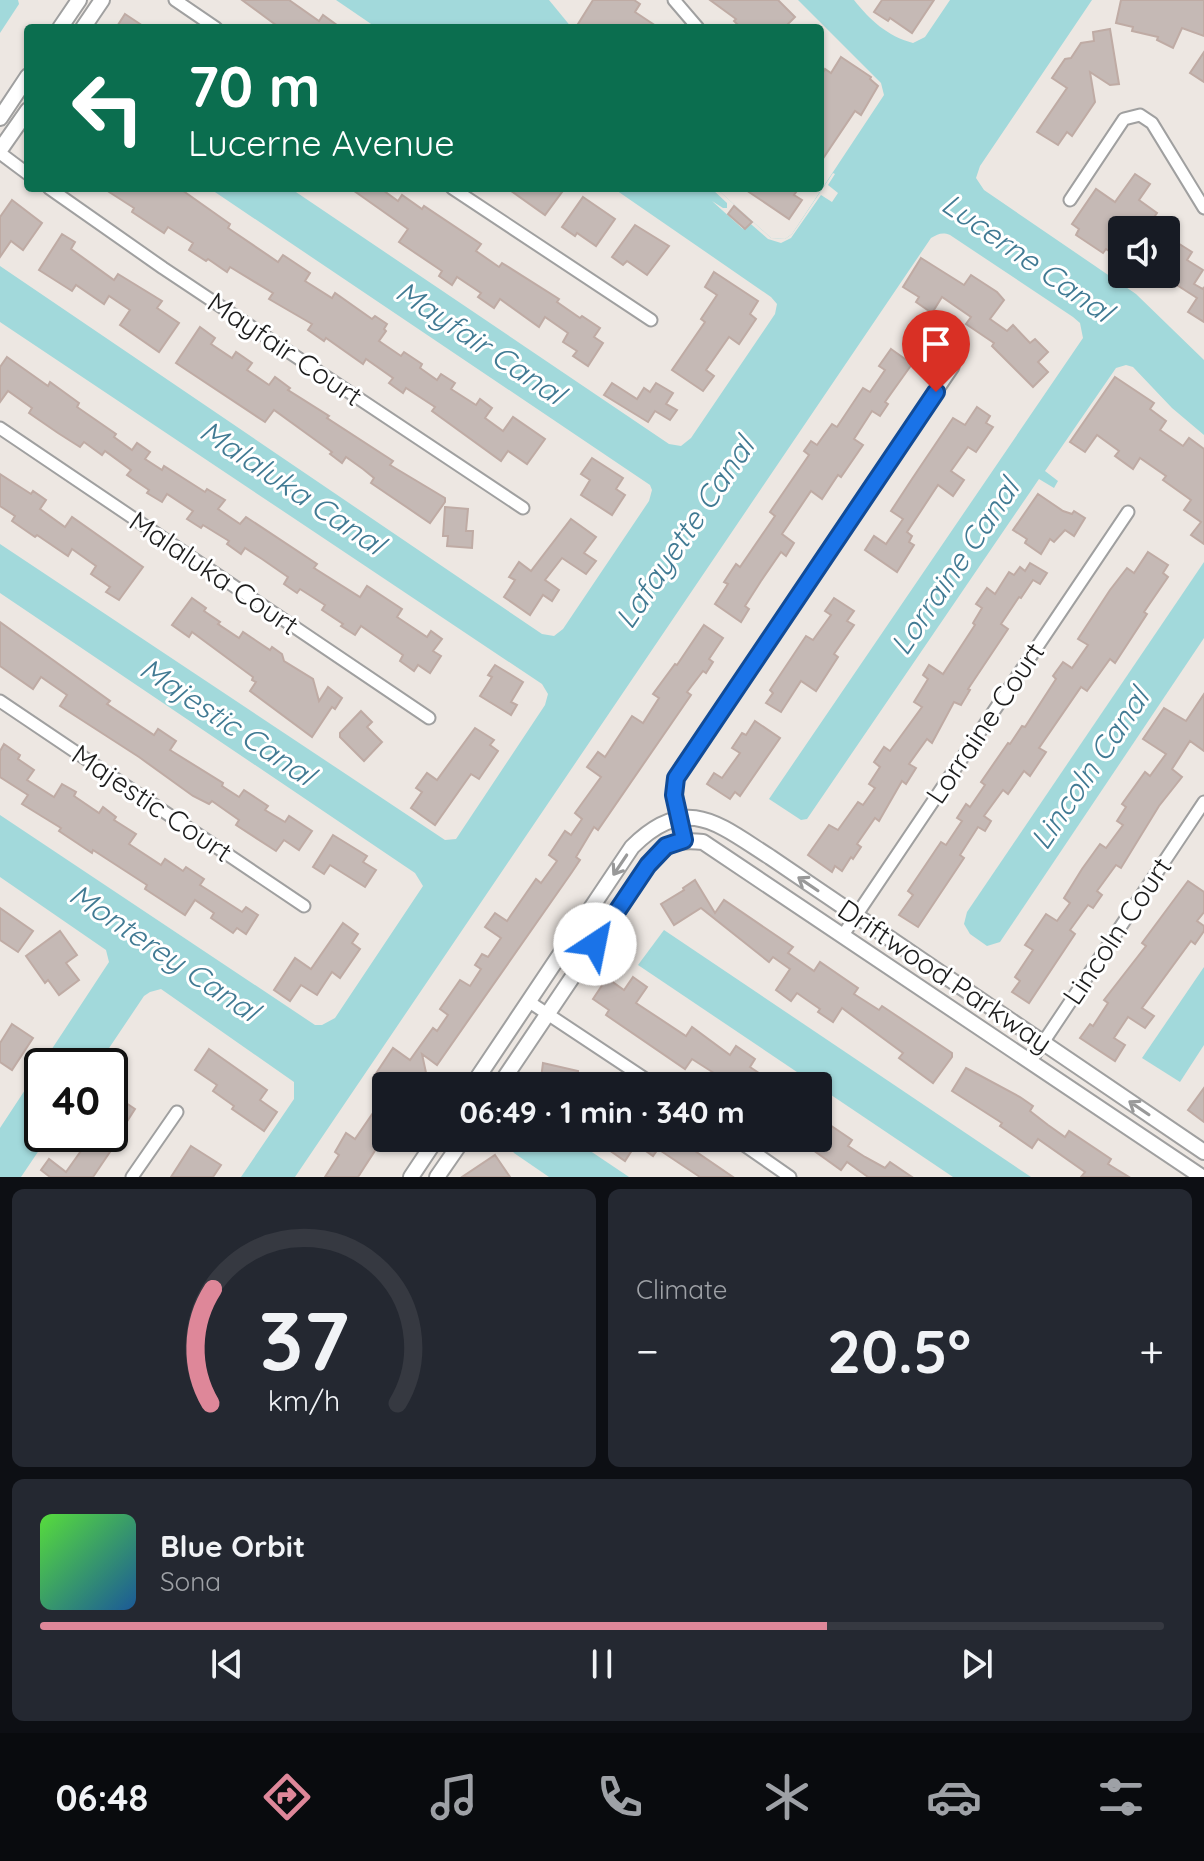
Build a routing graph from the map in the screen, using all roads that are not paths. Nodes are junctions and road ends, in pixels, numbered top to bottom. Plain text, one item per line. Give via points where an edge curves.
1 (79, 0) edge
2 (102, 0) edge
3 (175, 0) edge
4 (674, 0) edge
5 (63, 24) edge
6 (86, 24) edge
7 (210, 24) edge
8 (695, 24) edge
9 (24, 82) edge
10 (24, 116) edge
11 (0, 118) edge
12 (0, 152) edge
13 (24, 171) edge
14 (55, 192) edge
15 (458, 192) edge
16 (1070, 200) dead end
17 (1204, 208) edge
18 (651, 320) dead end
19 (953, 367) dead end
20 (0, 428) edge
21 (523, 508) dead end
22 (1128, 512) dead end
23 (0, 701) edge
24 (429, 718) dead end
25 (1204, 802) edge
26 (679, 818) junction
27 (684, 840) junction
28 (304, 906) dead end
29 (855, 916) junction
30 (843, 935) junction
31 (528, 1001) junction
32 (548, 1013) junction
33 (1042, 1042) junction
34 (1030, 1062) junction
35 (481, 1072) edge
36 (508, 1072) edge
37 (635, 1072) edge
38 (177, 1112) dead end
39 (428, 1152) edge
40 (454, 1152) edge
41 (754, 1152) edge
42 (1204, 1152) edge
43 (132, 1177) edge
44 (411, 1177) edge
45 (437, 1177) edge
46 (790, 1177) edge
47 (1202, 1177) edge

1 - 5 street
2 - 6 street
3 - 7 street
4 - 8 street
9 - 11 street
10 - 12 street
12 - 13 street
14 - 21 street, Mayfair Court
15 - 18 street
16 - 17 street via 1124,119 1140,115 1152,123
19 - 26 street via 680,771 674,795
20 - 24 street, Malaluka Court
22 - 29 street, Lorraine Court
23 - 28 street, Majestic Court
25 - 33 street, Lincoln Court
26 - 27 street
29 -> 26 street, Driftwood Parkway via 717,823
26 -> 31 street via 659,825 632,847
27 - 30 street, Driftwood Parkway via 703,842 720,852
27 - 32 street via 666,846 648,865
29 - 30 street, Lorraine Court
29 - 33 street, Driftwood Parkway
30 - 34 street, Driftwood Parkway
31 - 32 street
31 - 35 street
32 - 36 street
32 - 37 street
33 - 34 street, Lincoln Court
42 -> 33 street, Driftwood Parkway
34 - 47 street, Driftwood Parkway
38 - 43 street
39 - 44 street
40 - 45 street
41 - 46 street

